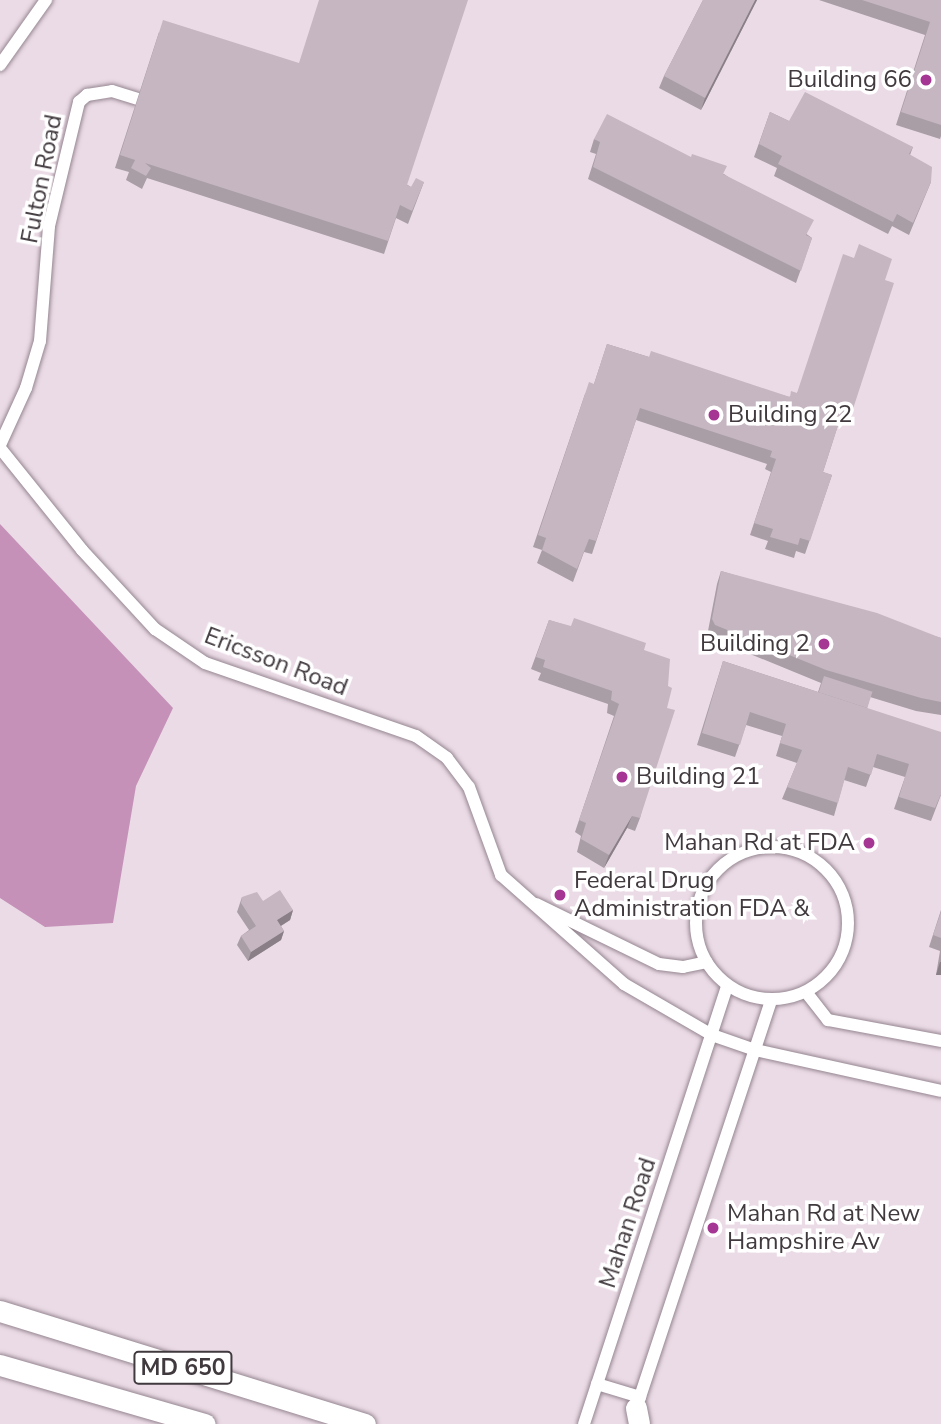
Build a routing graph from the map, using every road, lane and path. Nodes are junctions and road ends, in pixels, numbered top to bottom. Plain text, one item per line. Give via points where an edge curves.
1 (46, 0) edge
2 (0, 65) edge
3 (138, 99) edge
4 (0, 447) edge
5 (522, 898) junction
6 (706, 962) junction
7 (727, 986) junction
8 (806, 992) junction
9 (771, 1000) junction
10 (712, 1035) junction
11 (941, 1041) edge
12 (755, 1050) junction
13 (941, 1091) edge
14 (0, 1311) edge
15 (0, 1364) edge
16 (597, 1384) junction
17 (636, 1413) edge
18 (205, 1424) edge
19 (365, 1424) edge
20 (584, 1424) edge

1 - 2 street
3 - 4 street, Fulton Road via 113,91 87,95 79,102 49,226 40,341
4 - 5 street, Ericsson Road via 82,550 155,629 205,663 416,736 447,758 469,787 501,875
5 - 6 street via 659,964 682,967
5 - 10 street via 616,978
6 - 7 street
6 - 8 street via 698,925 702,899 713,876 747,850 788,845 825,867 846,911 847,932 840,955
7 - 9 street
7 - 10 street, Mahan Road
8 - 9 street
8 - 11 street via 828,1020
9 - 12 street
10 - 12 street
10 - 16 street, Mahan Road
12 - 13 street
12 - 17 street
14 - 19 main road, MD 650
15 - 18 main road, MD 650
16 - 17 street
16 - 20 street, Mahan Road

